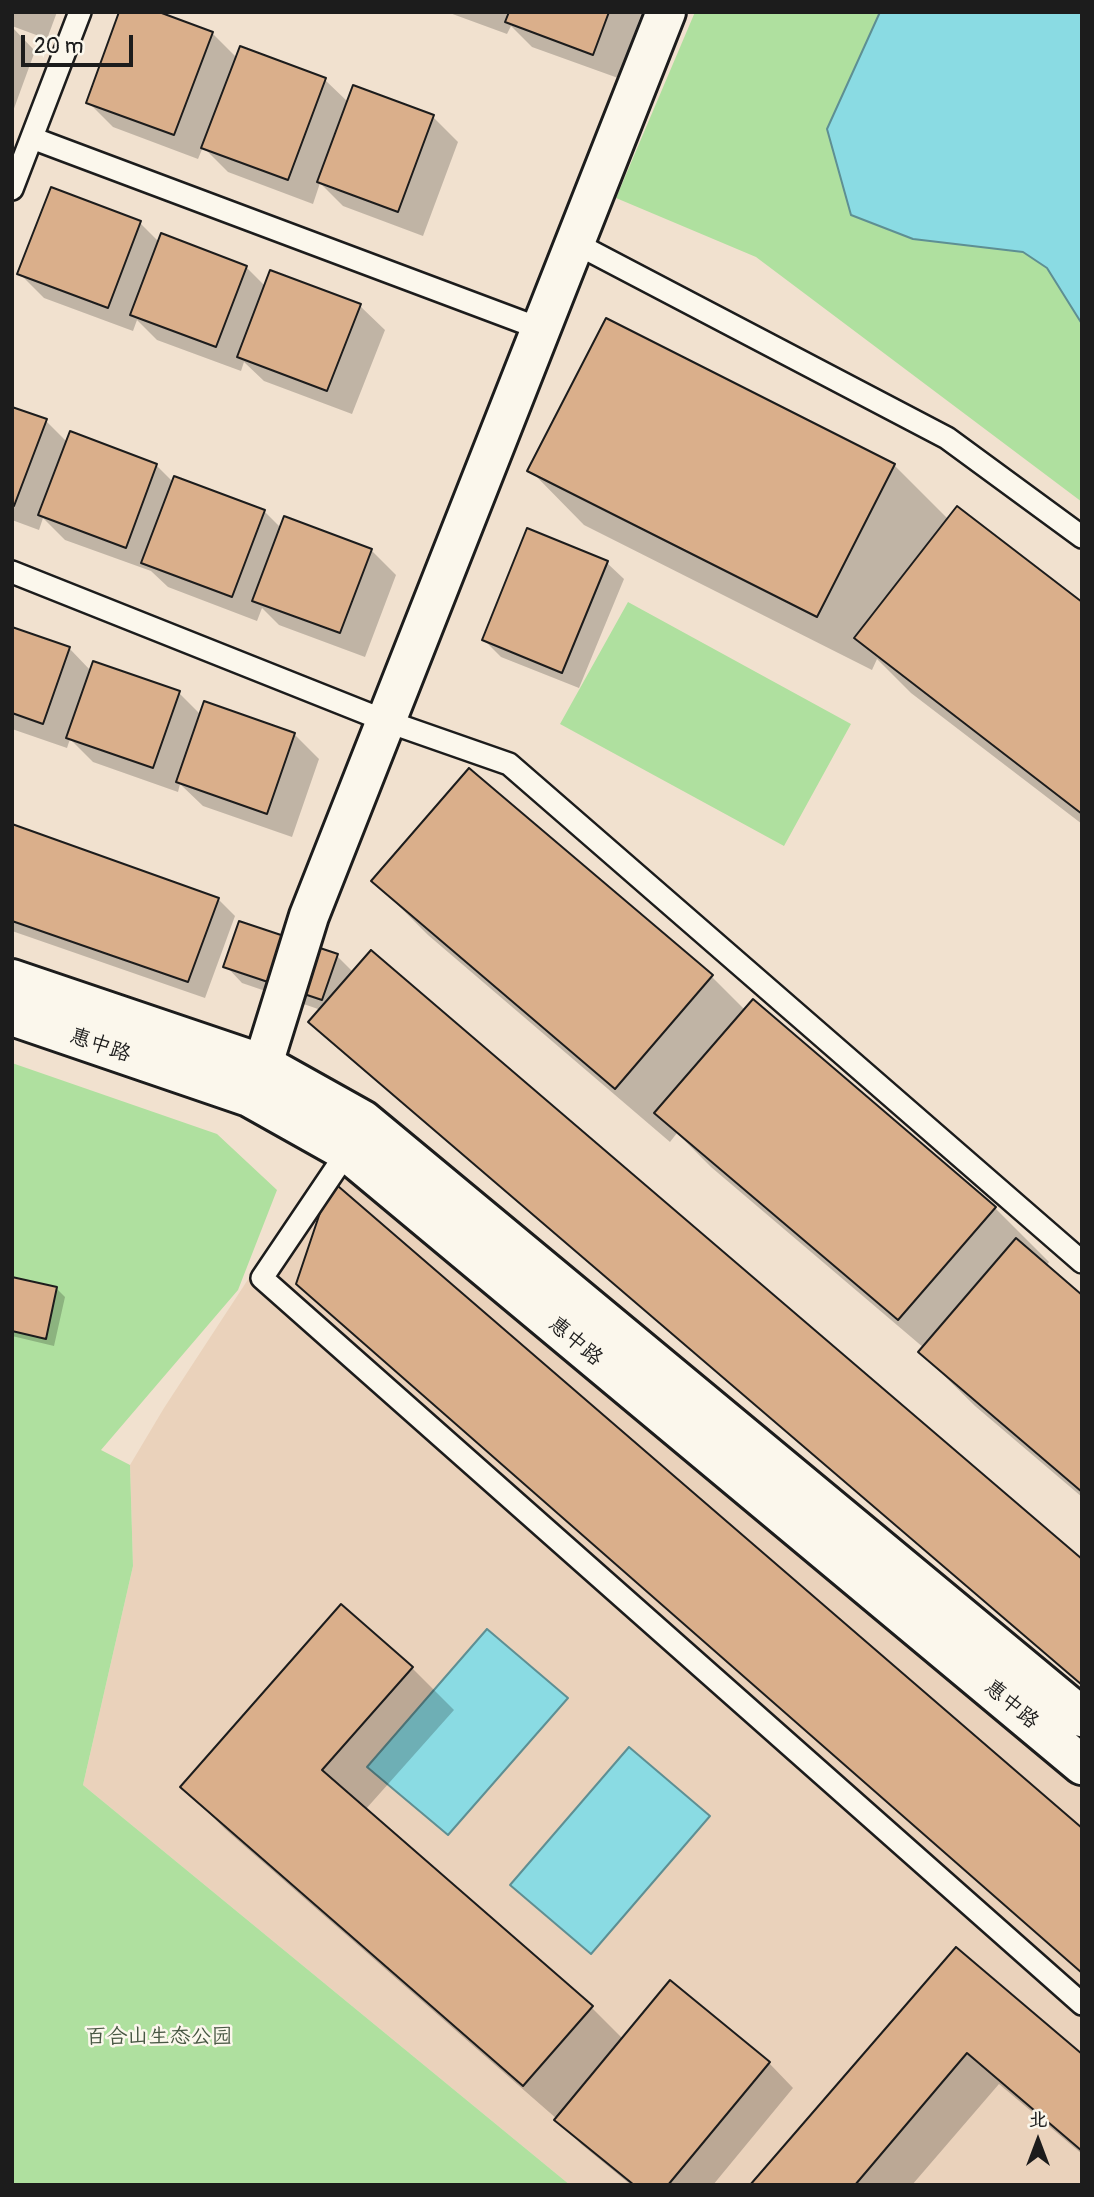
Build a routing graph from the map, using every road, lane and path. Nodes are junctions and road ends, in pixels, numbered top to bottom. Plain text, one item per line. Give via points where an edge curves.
1 (80, 12) edge
2 (666, 12) edge
3 (32, 138) junction
4 (12, 188) edge
5 (575, 243) junction
6 (541, 329) junction
7 (1082, 537) edge
8 (12, 572) edge
9 (386, 721) junction
10 (12, 979) edge
11 (12, 1016) edge
12 (256, 1081) junction
13 (347, 1152) junction
14 (1082, 1262) edge
15 (1082, 1717) edge
16 (1082, 1765) edge
17 (1082, 2004) edge

1 - 3 lane
2 - 5 street
3 - 4 lane
3 - 6 lane
5 - 6 street
5 - 7 lane via 947,438
6 - 9 street
8 - 9 lane
9 - 12 street via 309,916
9 - 14 lane via 509,764
10 - 12 street, 惠中路
11 - 12 street, 惠中路
12 - 13 street, 惠中路
12 - 15 street, 惠中路 via 363,1120
13 - 16 street, 惠中路
13 - 17 lane via 262,1278

